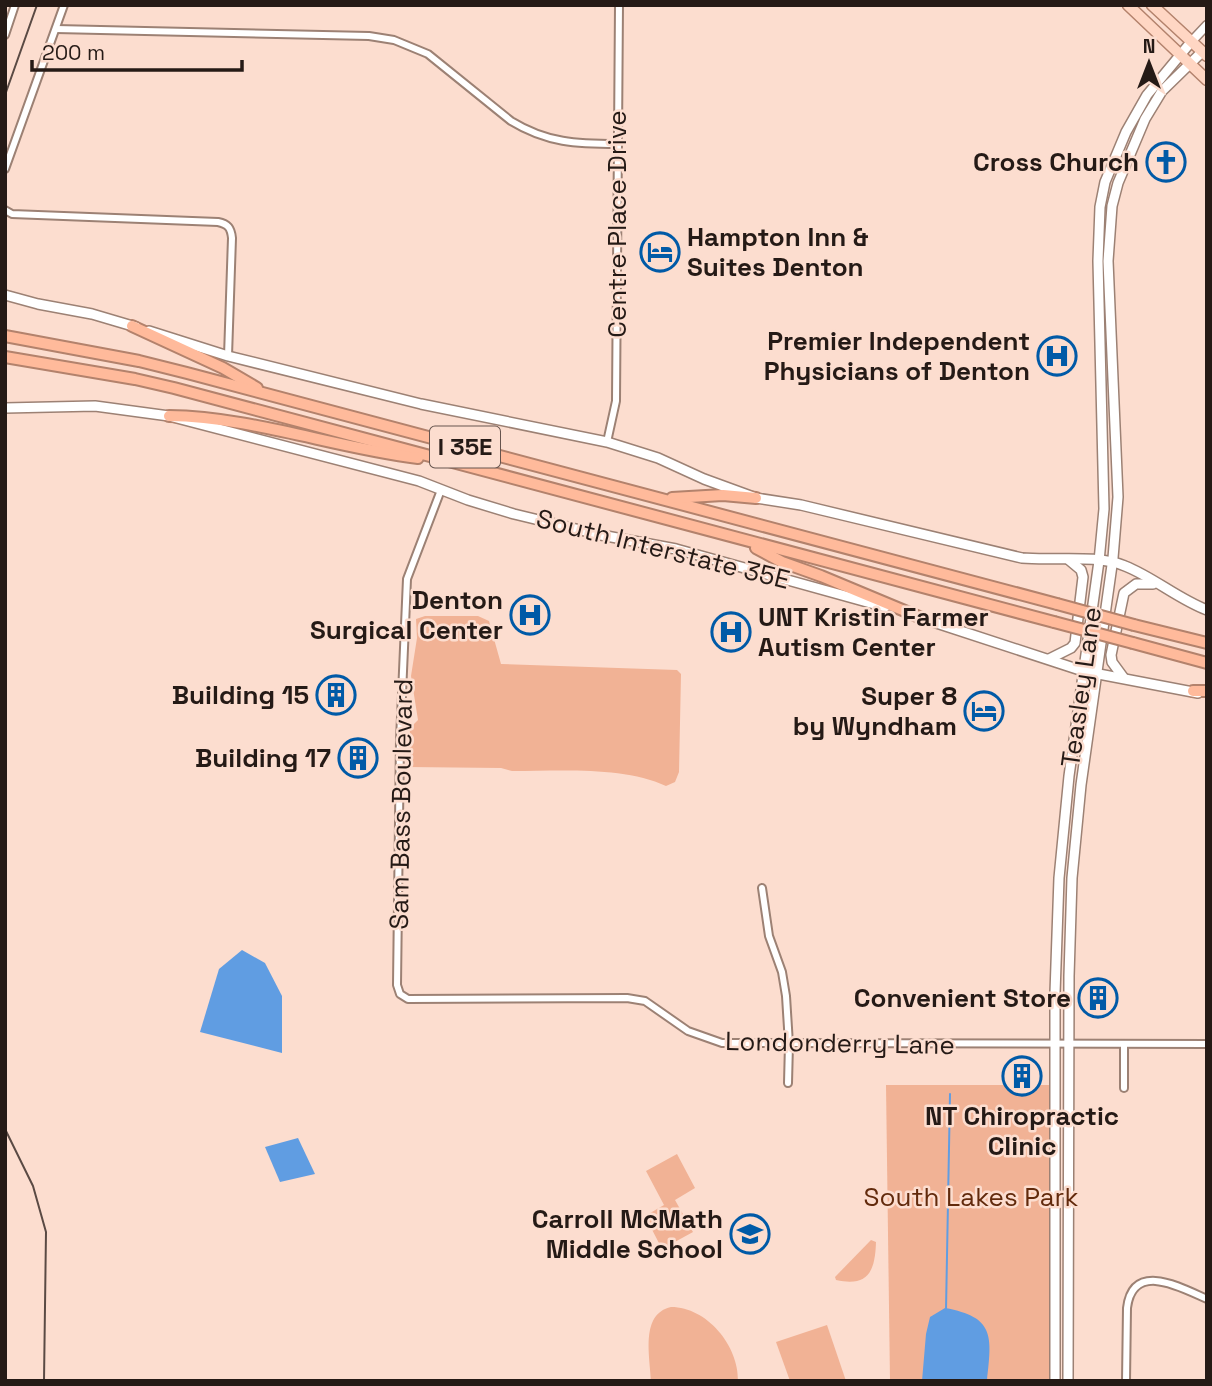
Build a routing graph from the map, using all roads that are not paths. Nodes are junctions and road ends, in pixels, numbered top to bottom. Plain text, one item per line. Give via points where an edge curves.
1 (15, 5) edge
2 (64, 5) edge
3 (619, 5) edge
4 (1128, 5) edge
5 (1152, 5) edge
6 (1207, 25) edge
7 (56, 29) junction
8 (5, 35) edge
9 (1191, 43) junction
10 (1205, 52) edge
11 (1180, 55) junction
12 (1189, 62) junction
13 (1207, 80) edge
14 (618, 144) junction
15 (5, 169) edge
16 (5, 210) edge
17 (5, 295) edge
18 (132, 326) junction
19 (5, 336) edge
20 (228, 356) junction
21 (5, 357) edge
22 (268, 395) junction
23 (5, 408) edge
24 (164, 415) junction
25 (607, 442) junction
26 (1116, 450) junction
27 (1104, 451) junction
28 (459, 463) junction
29 (441, 491) junction
30 (756, 498) junction
31 (663, 499) junction
32 (738, 539) junction
33 (1069, 560) junction
34 (1099, 561) junction
35 (1111, 563) junction
36 (1158, 586) junction
37 (1207, 610) edge
38 (924, 619) junction
39 (1207, 643) edge
40 (1049, 659) junction
41 (1207, 663) edge
42 (1083, 671) junction
43 (1096, 673) junction
44 (1123, 677) junction
45 (1193, 691) joint
46 (1207, 693) edge
47 (1059, 878) junction
48 (1072, 878) junction
49 (762, 888) dead end
50 (403, 995) joint
51 (789, 1044) junction
52 (1068, 1044) junction
53 (1124, 1044) junction
54 (1207, 1044) edge
55 (1055, 1045) junction
56 (788, 1083) dead end
57 (1124, 1088) dead end
58 (1207, 1299) edge
59 (1055, 1381) edge
60 (1068, 1381) edge
61 (1126, 1381) edge

1 - 8 street
2 - 7 street
3 - 14 street, Centre Place Drive
4 - 11 main road
5 - 9 main road
6 - 9 street, Teasley Lane
7 - 14 street via 394,40 428,54 526,130 561,142
7 - 15 street
9 - 10 main road
9 - 11 main road, Teasley Lane
10 - 12 main road, Teasley Lane
11 - 12 main road
11 - 27 main road, Teasley Lane via 1147,95 1126,132 1100,207
12 - 13 main road
12 - 26 main road, Teasley Lane via 1161,91 1145,119 1112,206 1108,261
14 - 25 street, Centre Place Drive via 616,401
16 - 20 street via 12,214 227,225 232,231
17 - 18 main road
18 - 20 main road
18 - 22 highway via 223,368
19 - 22 highway, I 35E via 139,361
20 - 25 main road via 421,404
21 - 28 highway, I 35E via 135,379
22 - 31 highway, I 35E
23 - 24 main road, South Interstate 35E via 94,406
24 - 28 highway
24 - 29 main road, South Interstate 35E
25 - 30 main road
26 - 27 main road
26 - 35 main road, Teasley Lane via 1118,498
27 - 34 main road, Teasley Lane
28 - 32 highway, I 35E
29 - 38 main road, South Interstate 35E via 514,514 695,554
29 - 50 street, Sam Bass Boulevard via 407,579 398,853 397,985
30 - 31 highway
30 - 33 main road via 1017,557
31 - 39 highway, I 35E, bridge
32 - 38 highway via 782,562
32 - 41 highway, I 35E, bridge
33 - 34 main road
33 - 40 main road via 1083,577 1075,643
34 - 35 main road
34 - 42 main road, Teasley Lane
35 - 36 main road via 1126,566
35 - 43 main road, Teasley Lane
36 - 37 main road
36 - 44 main road via 1136,584 1124,593 1111,655
38 - 40 main road, South Interstate 35E
40 - 42 main road, South Interstate 35E
42 - 43 main road, South Interstate 35E
42 - 47 main road, Teasley Lane
43 - 44 main road, South Interstate 35E
43 - 48 main road, Teasley Lane
44 - 45 main road, South Interstate 35E
45 - 46 highway
47 - 48 main road
47 - 55 main road, Teasley Lane
48 - 52 main road, Teasley Lane
49 - 51 street via 769,936 784,984
50 - 51 street, Londonderry Lane via 408,999 627,998 645,1001 705,1039
51 - 55 street, Londonderry Lane
51 - 56 street
52 - 53 street, Londonderry Lane
52 - 55 street, Londonderry Lane
52 - 60 main road, Teasley Lane
53 - 54 street, Londonderry Lane
53 - 57 street
55 - 59 main road, Teasley Lane
58 - 61 street via 1159,1280 1133,1292 1127,1308

